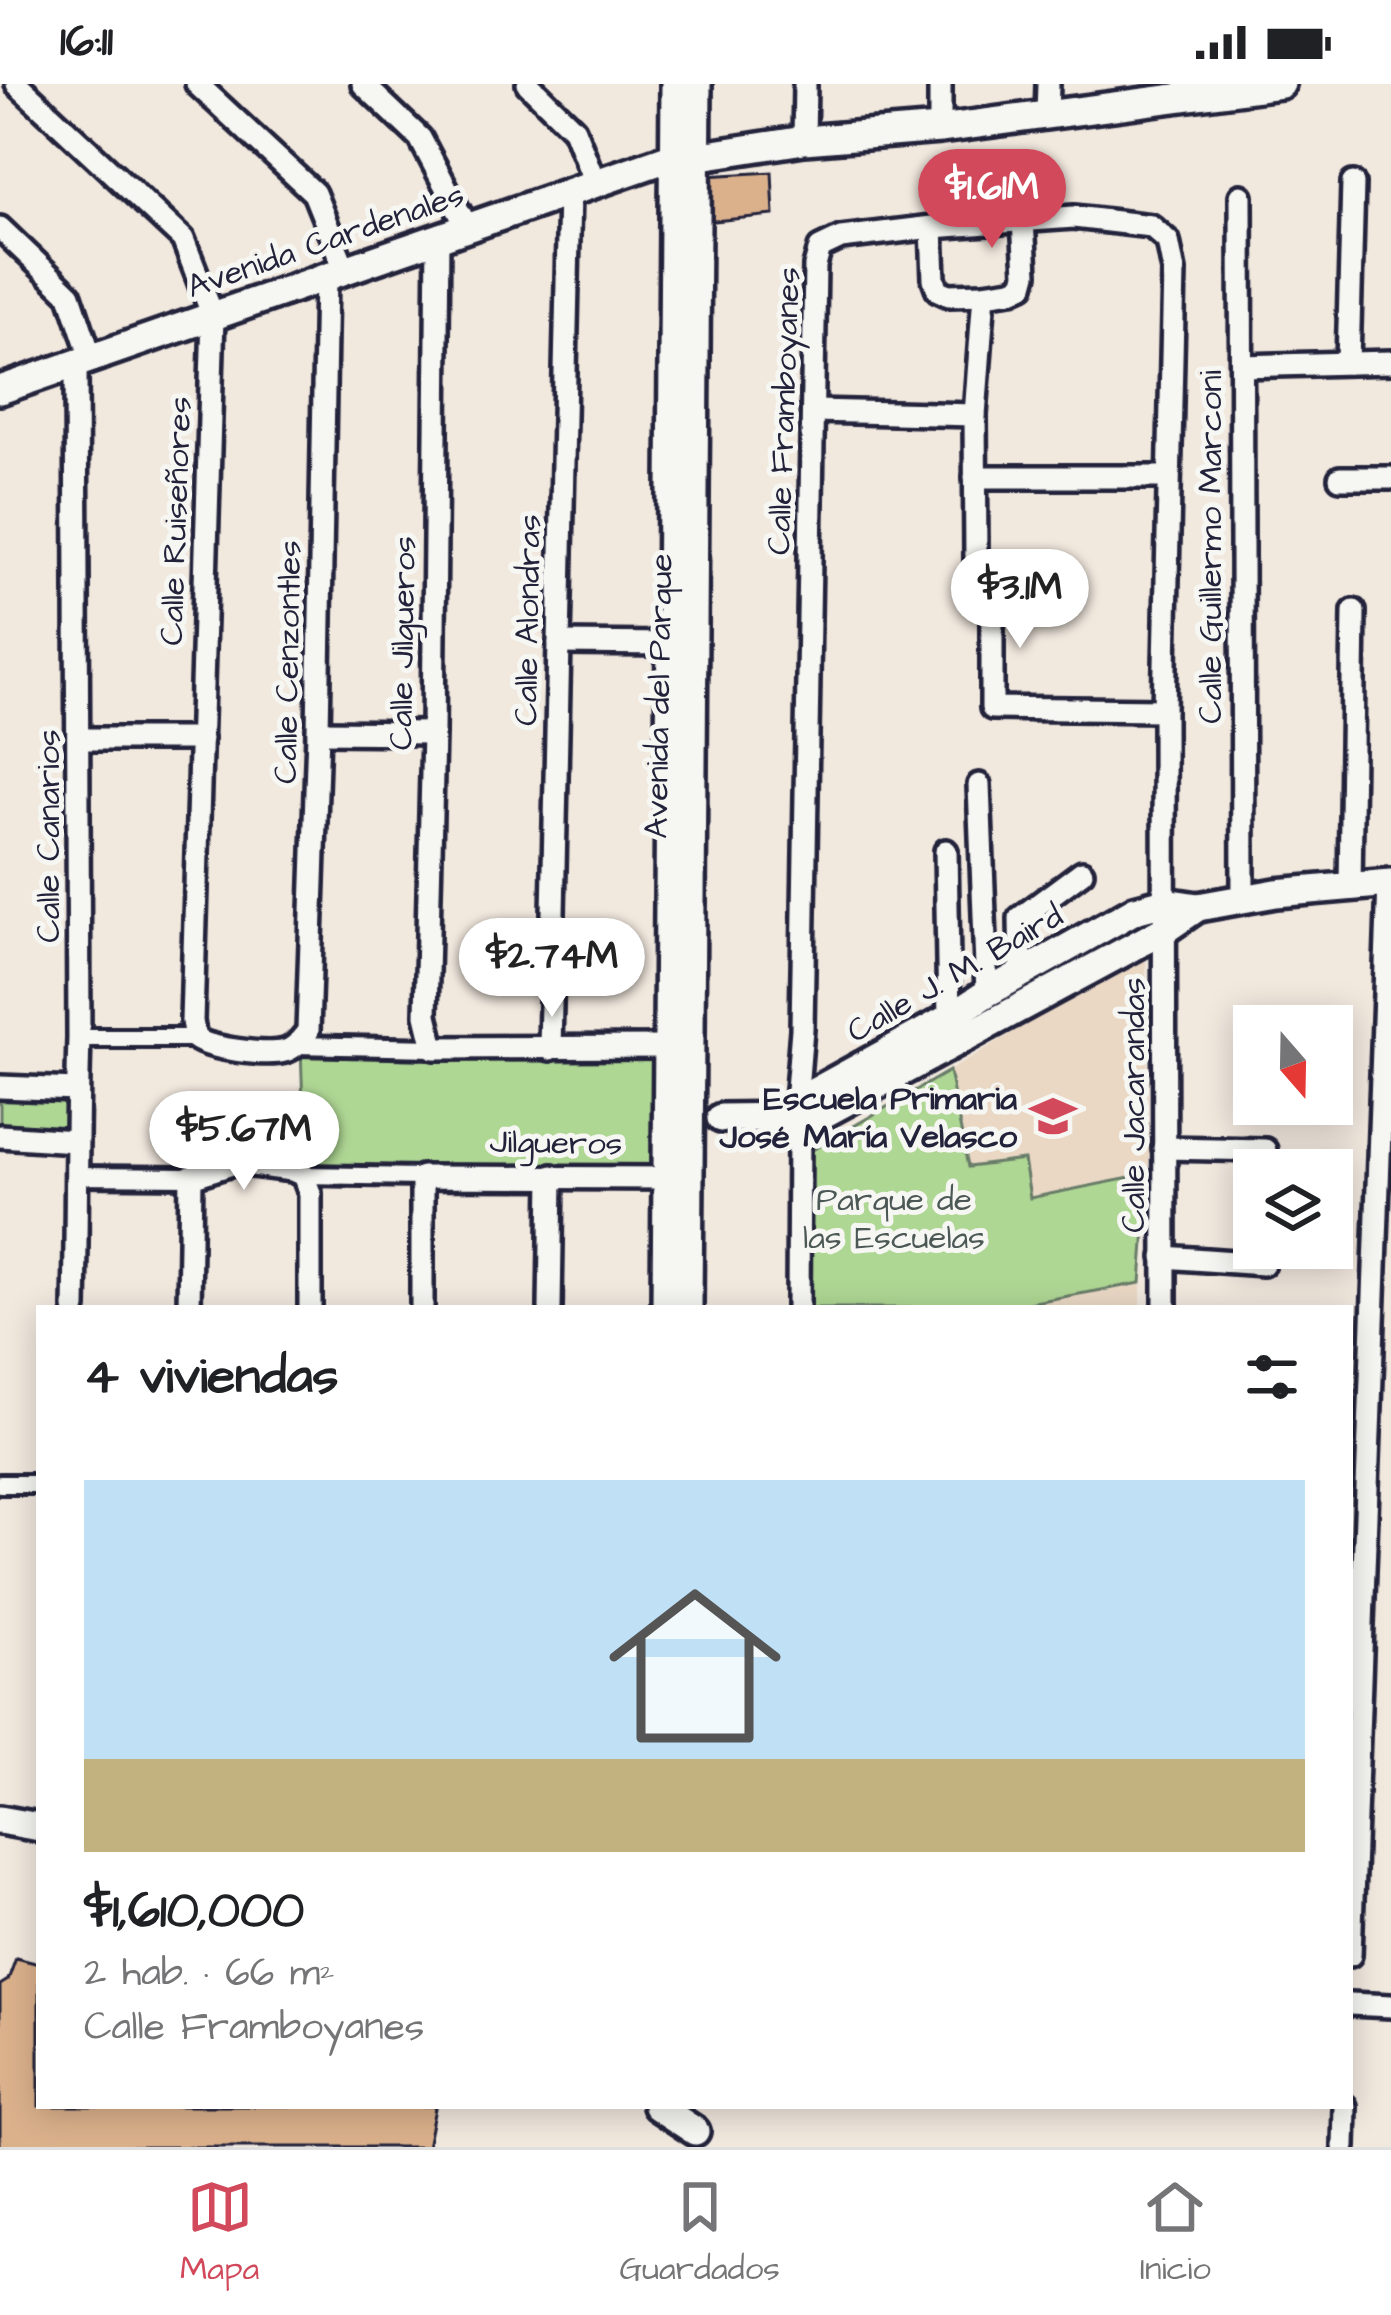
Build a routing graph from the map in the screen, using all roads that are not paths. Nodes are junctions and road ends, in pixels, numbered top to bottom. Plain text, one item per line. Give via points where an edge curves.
1 (17, 84) edge
2 (197, 84) edge
3 (363, 84) edge
4 (528, 84) edge
5 (675, 84) edge
6 (697, 84) edge
7 (805, 84) edge
8 (940, 84) edge
9 (1048, 84) edge
10 (1281, 84) edge
11 (1178, 91) edge
12 (1047, 115) junction
13 (940, 129) junction
14 (803, 140) junction
15 (685, 156) junction
16 (1353, 183) dead end
17 (582, 188) junction
18 (1241, 196) dead end
19 (1023, 220) junction
20 (467, 227) junction
21 (932, 227) junction
22 (0, 228) edge
23 (438, 238) junction
24 (335, 273) junction
25 (984, 294) junction
26 (213, 316) junction
27 (84, 361) junction
28 (1391, 362) edge
29 (1348, 363) junction
30 (1242, 365) junction
31 (0, 390) edge
32 (814, 411) junction
33 (975, 415) junction
34 (1168, 476) junction
35 (975, 477) junction
36 (1340, 478) dead end
37 (1391, 478) edge
38 (976, 559) dead end
39 (992, 593) dead end
40 (1354, 611) dead end
41 (559, 643) junction
42 (672, 644) junction
43 (1164, 710) junction
44 (318, 732) junction
45 (433, 733) junction
46 (80, 739) junction
47 (201, 739) junction
48 (979, 785) dead end
49 (946, 851) dead end
50 (1082, 872) dead end
51 (1390, 883) edge
52 (1350, 887) junction
53 (1244, 897) junction
54 (1165, 915) junction
55 (1021, 973) junction
56 (987, 993) junction
57 (949, 1018) junction
58 (80, 1038) junction
59 (194, 1038) junction
60 (296, 1046) junction
61 (434, 1048) junction
62 (677, 1048) junction
63 (550, 1049) junction
64 (0, 1087) edge
65 (77, 1090) junction
66 (794, 1115) junction
67 (721, 1118) junction
68 (0, 1136) edge
69 (75, 1141) junction
70 (1164, 1148) junction
71 (1233, 1149) edge
72 (303, 1175) junction
73 (78, 1176) junction
74 (552, 1176) junction
75 (190, 1177) junction
76 (422, 1177) junction
77 (678, 1178) junction
78 (1164, 1256) junction
79 (1233, 1262) edge
80 (76, 1305) edge
81 (189, 1305) edge
82 (310, 1305) edge
83 (422, 1305) edge
84 (550, 1305) edge
85 (666, 1305) edge
86 (688, 1305) edge
87 (798, 1305) edge
88 (1165, 1305) edge
89 (0, 1484) edge
90 (36, 1484) edge
91 (0, 1820) edge
92 (36, 1826) edge
93 (1353, 1875) edge
94 (1353, 2004) edge
95 (1391, 2006) edge
96 (1346, 2109) edge
97 (1344, 2147) edge

1 - 26 street, Calle Ruiseñores via 183,239
2 - 24 street, Calle Cenzontles via 314,193
3 - 20 street via 420,138
4 - 17 street, Calle Alondras via 574,129
5 - 15 street, Avenida del Parque
6 - 15 street, Avenida del Parque
7 - 14 street
8 - 13 street
9 - 12 street
10 - 11 street, Avenida Cardenales
11 - 12 street, Avenida Cardenales
12 - 13 street, Avenida Cardenales
13 - 14 street, Avenida Cardenales
14 - 15 street, Avenida Cardenales
15 - 17 street, Avenida Cardenales
15 - 42 street, Avenida del Parque
15 - 62 street, Avenida del Parque via 696,409
16 - 29 street
17 - 20 street, Avenida Cardenales
17 - 41 street, Calle Alondras
18 - 30 street, Calle Guillermo Marconi
19 - 21 street, Calle Framboyanes
19 - 25 street via 1023,285
19 - 34 street, Calle Framboyanes via 1151,226 1168,241
20 - 23 street, Avenida Cardenales
21 - 25 street via 938,290
21 - 32 street, Calle Framboyanes via 820,248
22 - 27 street, Calle Canarios via 70,295
23 - 24 street, Avenida Cardenales
23 - 45 street, Calle Jilgueros
24 - 26 street, Avenida Cardenales
24 - 44 street, Calle Cenzontles
25 - 33 street
26 - 27 street, Avenida Cardenales
26 - 47 street, Calle Ruiseñores
27 - 31 street, Avenida Cardenales
27 - 46 street, Calle Canarios
28 - 29 street
29 - 30 street
30 - 53 street, Calle Guillermo Marconi
32 - 33 street
32 - 66 street, Calle Framboyanes
33 - 35 street
34 - 35 street
34 - 43 street, Calle Framboyanes
35 - 38 street
36 - 37 street
39 - 43 street via 992,708
40 - 52 street
41 - 42 street
41 - 63 street, Calle Alondras
42 - 62 street, Avenida del Parque
43 - 54 street, Calle Framboyanes
44 - 45 street
44 - 60 street, Calle Cenzontles via 308,1031
45 - 61 street, Calle Jilgueros via 426,1015
46 - 47 street
46 - 58 street, Calle Canarios
47 - 59 street, Calle Ruiseñores
48 - 56 street
49 - 57 street
50 - 55 street via 1020,918
51 - 52 street
51 - 93 street
52 - 53 street
53 - 54 street
54 - 55 street, Calle J. M. Baird via 1136,910
54 - 66 street, Calle J. M. Baird
54 - 70 street, Calle Jacarandas
55 - 56 street, Calle J. M. Baird
56 - 57 street, Calle J. M. Baird
57 - 66 street, Calle J. M. Baird
58 - 59 street
58 - 65 street, Calle Canarios
59 - 60 street via 206,1047
60 - 61 street
61 - 63 street
62 - 63 street
62 - 67 street
62 - 77 street, Avenida del Parque
64 - 65 street
65 - 69 street, Calle Canarios
66 - 67 street, Calle J. M. Baird
66 - 87 street, Calle Framboyanes
67 - 77 street
68 - 69 street
69 - 73 street, Calle Canarios
70 - 71 street
70 - 78 street, Calle Jacarandas
72 - 75 street via 235,1163
72 - 76 street
72 - 82 street via 310,1193
73 - 75 street
73 - 80 street, Calle Canarios
74 - 76 street, Jilgueros
74 - 77 street, Jilgueros
74 - 84 street
75 - 81 street
76 - 83 street
77 - 85 street, Avenida del Parque
77 - 86 street, Avenida del Parque
78 - 79 street
78 - 88 street, Calle Jacarandas
89 - 90 street
91 - 92 street
94 - 95 street
96 - 97 street

